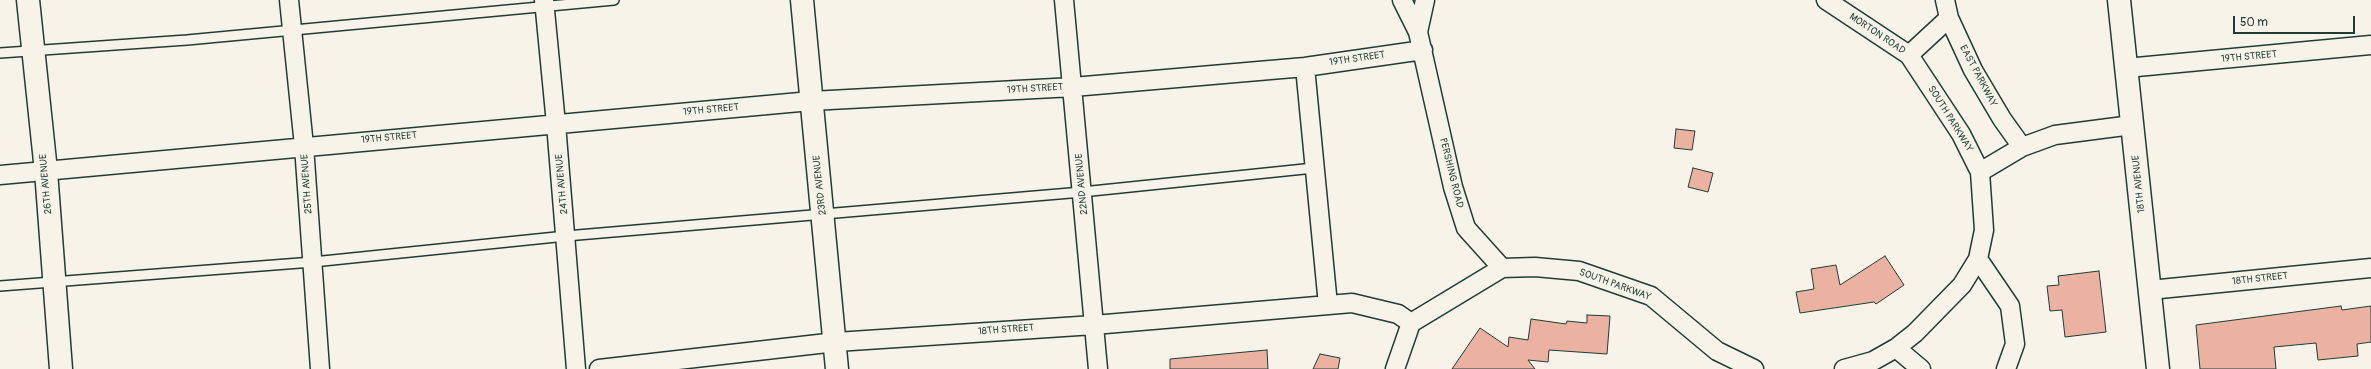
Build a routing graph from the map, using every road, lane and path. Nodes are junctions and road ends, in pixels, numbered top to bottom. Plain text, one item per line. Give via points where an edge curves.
1 (28, 0) edge
2 (289, 0) edge
3 (614, 0) edge
4 (802, 0) edge
5 (1064, 0) edge
6 (1402, 0) edge
7 (1425, 0) edge
8 (1826, 0) edge
9 (1945, 0) edge
10 (2119, 0) edge
11 (544, 3) edge
12 (1949, 18) junction
13 (292, 30) junction
14 (1418, 32) junction
15 (2371, 45) edge
16 (1423, 50) junction
17 (33, 51) junction
18 (0, 53) edge
19 (1909, 55) junction
20 (1305, 67) junction
21 (2126, 68) junction
22 (1073, 88) junction
23 (811, 101) junction
24 (556, 124) junction
25 (2132, 125) junction
26 (304, 146) junction
27 (2022, 147) junction
28 (1314, 168) junction
29 (46, 171) junction
30 (1980, 172) junction
31 (0, 175) edge
32 (1082, 192) junction
33 (822, 213) junction
34 (566, 236) junction
35 (1978, 259) junction
36 (313, 262) junction
37 (1502, 268) junction
38 (2371, 268) edge
39 (54, 282) junction
40 (0, 286) edge
41 (2150, 290) junction
42 (1328, 305) junction
43 (1411, 323) junction
44 (1094, 324) junction
45 (836, 342) junction
46 (1896, 348) junction
47 (61, 369) edge
48 (320, 369) edge
49 (576, 369) edge
50 (599, 369) edge
51 (837, 369) edge
52 (1098, 369) edge
53 (1395, 369) edge
54 (1754, 369) edge
55 (1844, 369) edge
56 (1921, 369) edge
57 (2006, 369) edge
58 (2158, 369) edge

1 - 17 main road, 26TH AVENUE
2 - 13 street, 25TH AVENUE
3 - 11 lane
4 - 23 main road, 23RD AVENUE
5 - 22 street, 22ND AVENUE
6 - 14 street, PERSHING ROAD
7 - 14 street, PERSHING ROAD
8 - 19 street, MORTON ROAD
9 - 12 street, EAST PARKWAY
10 - 21 main road, 18TH AVENUE
11 - 13 lane
11 - 24 street, 24TH AVENUE
12 - 19 street
12 - 27 street, EAST PARKWAY via 1973,70
13 - 17 lane
13 - 26 street, 25TH AVENUE
14 - 16 street, PERSHING ROAD
15 - 21 street, 19TH STREET
16 - 20 street, 19TH STREET
16 - 37 street, PERSHING ROAD via 1452,187 1466,228
17 - 18 lane
17 - 29 main road, 26TH AVENUE
19 - 30 street, SOUTH PARKWAY via 1961,134
20 - 22 street, 19TH STREET
20 - 28 street
21 - 25 main road, 18TH AVENUE
22 - 23 street, 19TH STREET
22 - 32 street, 22ND AVENUE
23 - 24 street, 19TH STREET
23 - 33 main road, 23RD AVENUE
24 - 26 street, 19TH STREET
24 - 34 street, 24TH AVENUE
25 - 27 street via 2055,135
25 - 41 main road, 18TH AVENUE
26 - 29 street, 19TH STREET
26 - 36 street, 25TH AVENUE
27 - 30 street
28 - 32 lane
28 - 42 street
29 - 31 street, 19TH STREET
29 - 39 main road, 26TH AVENUE
30 - 35 street, SOUTH PARKWAY via 1984,230
32 - 33 lane
32 - 44 street, 22ND AVENUE
33 - 34 lane
33 - 45 main road, 23RD AVENUE
34 - 36 lane
34 - 49 street, 24TH AVENUE
35 - 46 street, SOUTH PARKWAY via 1962,285 1915,333
35 - 57 street via 2010,306 2015,344
36 - 39 lane
36 - 48 street, 25TH AVENUE
37 - 43 street
37 - 54 street, SOUTH PARKWAY via 1534,267 1579,271 1651,296 1717,351
38 - 41 street, 18TH STREET
39 - 40 lane
39 - 47 main road, 26TH AVENUE
41 - 58 main road, 18TH AVENUE
42 - 43 street, 18TH STREET via 1352,303 1398,314
42 - 44 street, 18TH STREET
43 - 53 street
44 - 45 street, 18TH STREET
44 - 52 street, 22ND AVENUE
45 - 50 street, 18TH STREET
45 - 51 main road, 23RD AVENUE
46 - 55 street, SOUTH PARKWAY via 1873,361
46 - 56 street

